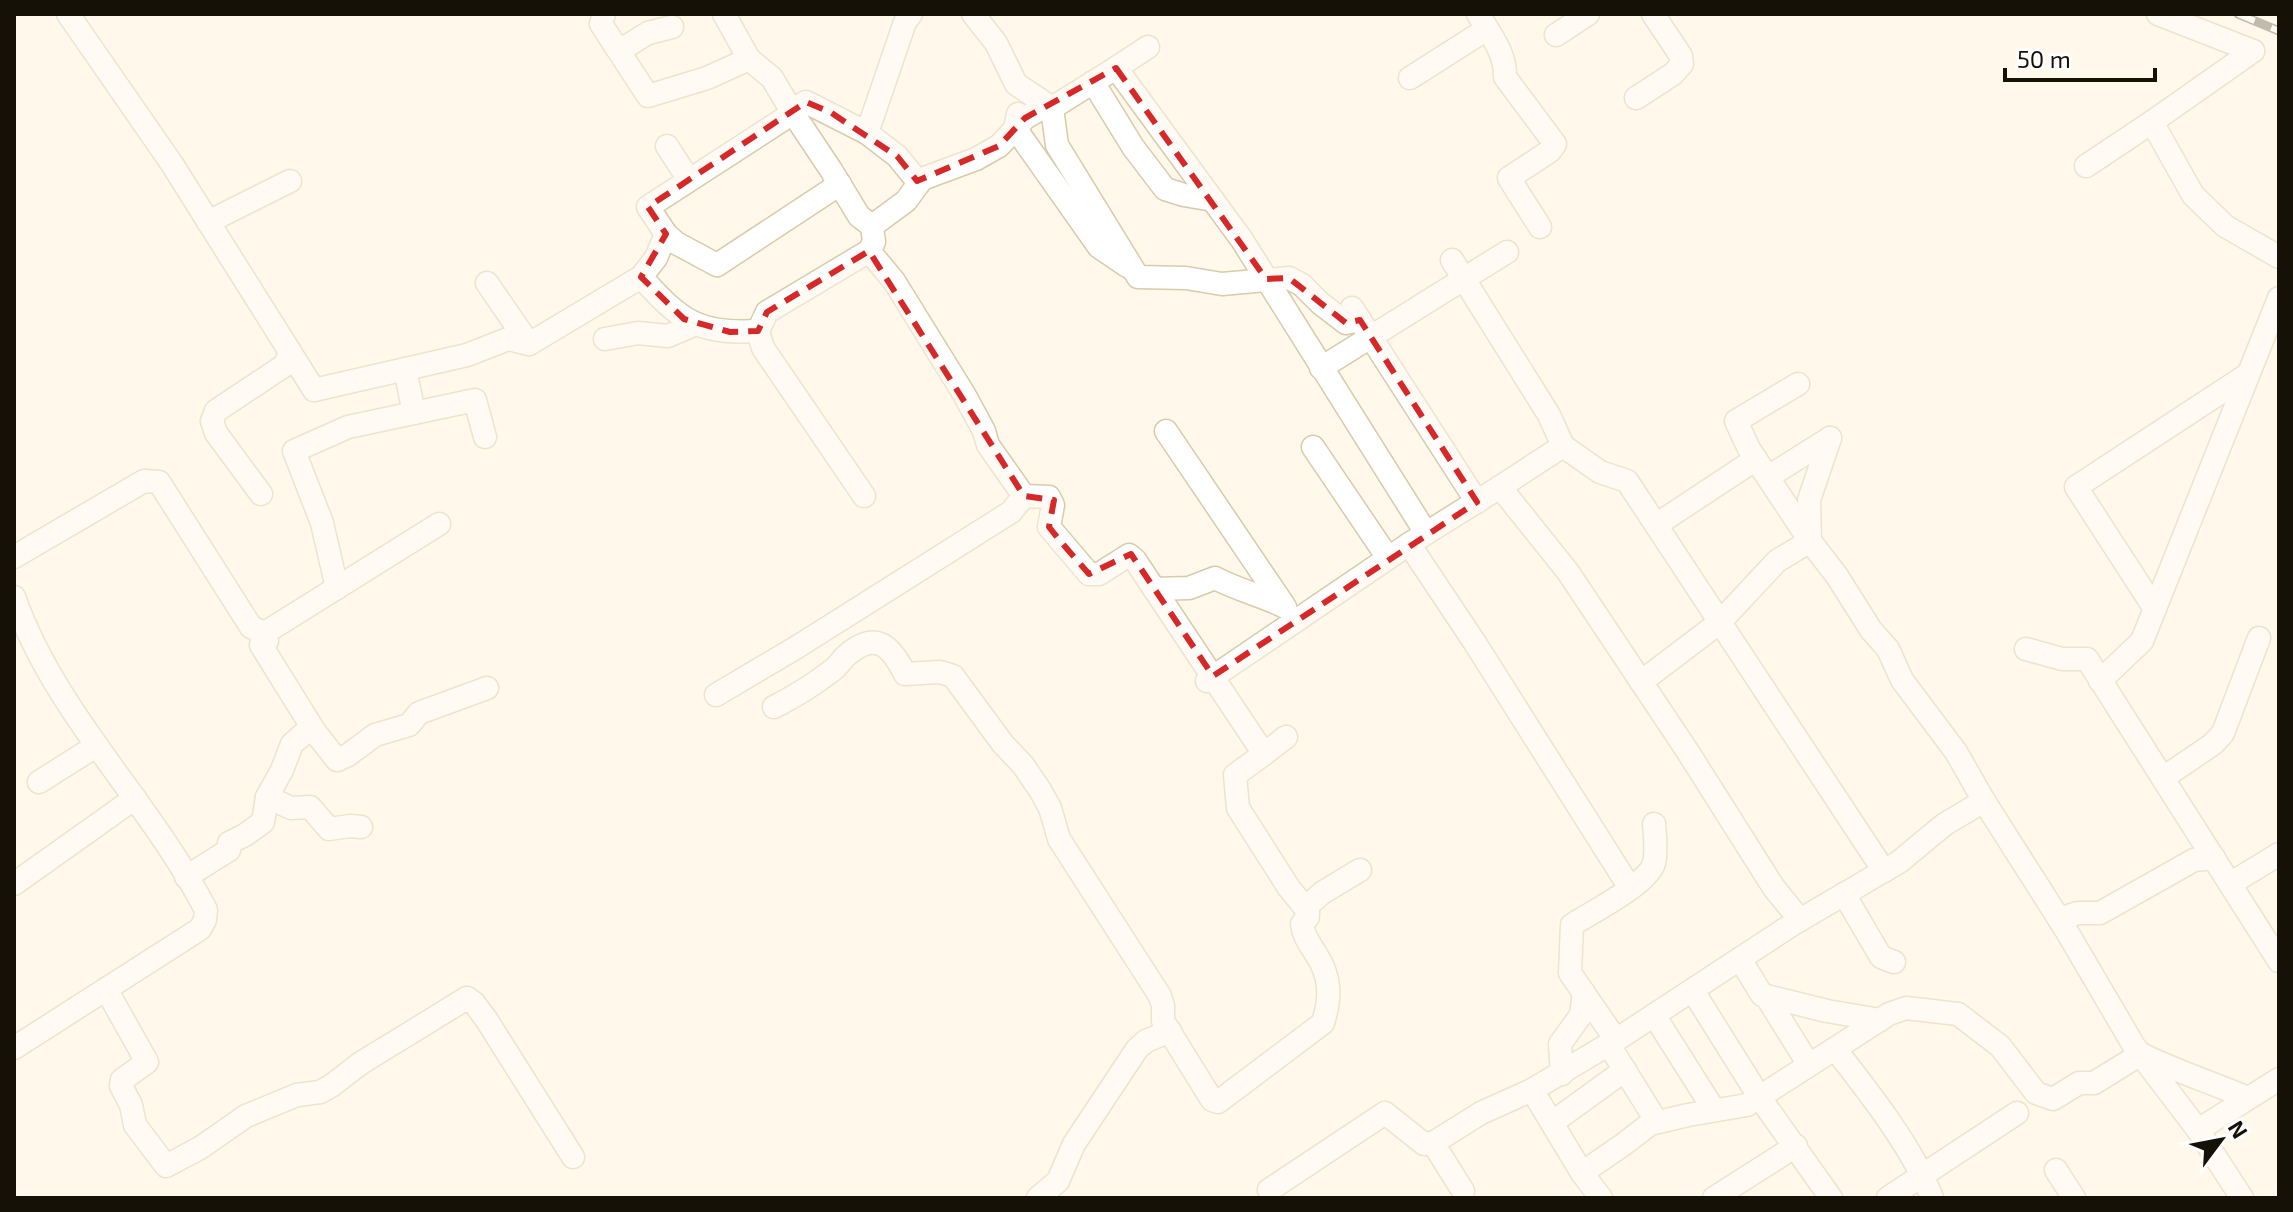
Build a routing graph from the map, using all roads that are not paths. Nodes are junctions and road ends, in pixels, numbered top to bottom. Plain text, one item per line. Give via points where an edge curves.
1 (68, 14) edge
2 (724, 14) edge
3 (911, 14) edge
4 (973, 14) edge
5 (1588, 14) edge
6 (1653, 14) edge
7 (2158, 14) edge
8 (599, 17) edge
9 (1482, 22) edge
10 (673, 26) edge
11 (1556, 35) dead end
12 (1148, 47) dead end
13 (619, 51) junction
14 (749, 59) junction
15 (1116, 68) junction
16 (1410, 78) dead end
17 (1093, 82) junction
18 (1016, 84) junction
19 (1636, 98) dead end
20 (1052, 108) junction
21 (792, 112) junction
22 (2152, 122) junction
23 (1015, 128) junction
24 (867, 133) junction
25 (667, 146) dead end
26 (2086, 166) dead end
27 (689, 180) junction
28 (290, 181) dead end
29 (919, 183) junction
30 (845, 192) junction
31 (1213, 200) junction
32 (208, 222) junction
33 (872, 226) junction
34 (1540, 227) dead end
35 (666, 234) junction
36 (869, 251) junction
37 (1507, 252) dead end
38 (2279, 257) edge
39 (1458, 269) junction
40 (1134, 271) junction
41 (641, 277) junction
42 (1266, 279) junction
43 (487, 283) dead end
44 (2279, 298) edge
45 (1361, 321) junction
46 (696, 324) junction
47 (758, 331) junction
48 (605, 339) dead end
49 (529, 344) junction
50 (290, 352) junction
51 (1321, 368) junction
52 (405, 369) junction
53 (2247, 375) junction
54 (1798, 384) dead end
55 (414, 413) junction
56 (1166, 431) dead end
57 (485, 437) dead end
58 (1563, 446) junction
59 (1313, 447) dead end
60 (1762, 468) junction
61 (1500, 487) junction
62 (261, 494) dead end
63 (864, 496) dead end
64 (1024, 496) junction
65 (1477, 502) junction
66 (439, 524) dead end
67 (1656, 525) junction
68 (1418, 538) junction
69 (1810, 541) junction
70 (14, 557) edge
71 (1388, 558) junction
72 (337, 588) junction
73 (1154, 589) junction
74 (14, 597) edge
75 (2155, 609) junction
76 (1290, 613) junction
77 (1720, 622) junction
78 (263, 634) junction
79 (2259, 638) dead end
80 (2026, 649) dead end
81 (1210, 678) junction
82 (2100, 681) junction
83 (1641, 682) junction
84 (487, 688) dead end
85 (716, 695) dead end
86 (774, 707) dead end
87 (315, 732) junction
88 (1286, 737) dead end
89 (96, 746) junction
90 (1264, 754) junction
91 (2163, 778) junction
92 (39, 782) dead end
93 (267, 797) junction
94 (135, 798) junction
95 (1984, 801) junction
96 (1654, 824) dead end
97 (361, 827) dead end
98 (2279, 854) edge
99 (2214, 858) junction
100 (1360, 870) dead end
101 (1884, 871) junction
102 (186, 877) junction
103 (14, 884) edge
104 (2230, 884) junction
105 (1630, 888) junction
106 (1844, 894) junction
107 (1305, 908) junction
108 (2100, 913) junction
109 (2059, 919) junction
110 (1800, 920) junction
111 (2076, 948) junction
112 (1740, 959) junction
113 (2279, 961) edge
114 (1894, 962) dead end
115 (106, 989) junction
116 (1693, 991) junction
117 (1584, 993) junction
118 (1766, 996) junction
119 (1654, 1015) junction
120 (1880, 1020) junction
121 (1170, 1031) junction
122 (1612, 1042) junction
123 (14, 1048) edge
124 (1835, 1049) junction
125 (2141, 1054) junction
126 (1809, 1065) junction
127 (1625, 1070) junction
128 (1562, 1074) junction
129 (2279, 1079) edge
130 (1532, 1090) junction
131 (1760, 1098) junction
132 (2248, 1098) junction
133 (1714, 1110) junction
134 (2017, 1113) dead end
135 (1553, 1122) junction
136 (1657, 1122) junction
137 (2198, 1130) junction
138 (1433, 1143) junction
139 (1796, 1146) junction
140 (573, 1157) dead end
141 (2056, 1170) dead end
142 (1582, 1173) junction
143 (1923, 1175) junction
144 (1269, 1190) dead end
145 (1463, 1191) dead end
146 (1725, 1195) edge
147 (1038, 1198) edge
148 (1601, 1198) edge
149 (1831, 1198) edge
150 (1888, 1198) edge
151 (1932, 1198) edge
152 (2074, 1198) edge
153 (2242, 1198) edge

1 - 32 street
2 - 14 street
3 - 24 street
4 - 18 street via 996,43
5 - 11 street
6 - 19 street via 1682,64
7 - 22 street via 2253,51
8 - 13 street
9 - 16 street
9 - 34 street via 1505,64 1505,77 1555,144 1509,178
10 - 13 street via 648,33
12 - 15 street
13 - 14 street via 648,96
14 - 21 street via 772,78
15 - 17 street
15 - 31 street
17 - 20 street
17 - 31 street via 1165,189
18 - 20 street
18 - 23 street
20 - 23 street via 1039,110
20 - 40 street via 1057,145
21 - 24 street via 806,102
21 - 27 street
21 - 30 street
22 - 26 street
22 - 38 street via 2193,195 2225,226
23 - 29 street via 999,146
23 - 40 street via 1099,247
24 - 29 street via 897,156
25 - 27 street
27 - 35 street via 648,207
28 - 32 street
29 - 33 street via 906,201
30 - 33 street
30 - 35 street via 815,201 717,265
31 - 42 street
32 - 50 street
33 - 36 street
35 - 41 street
36 - 47 street via 767,312
36 - 64 street via 894,281 964,394 988,445
37 - 39 street
39 - 45 street
39 - 58 street
40 - 42 street via 1138,277 1222,284
41 - 46 street
41 - 49 street
42 - 45 street via 1289,278 1346,323
42 - 51 street
43 - 49 street
44 - 53 street
45 - 51 street
45 - 65 street
46 - 47 street via 730,332
46 - 48 street via 668,336 638,333
47 - 63 street via 763,348
49 - 52 street via 508,339
50 - 52 street via 314,390
50 - 62 street via 285,365 216,411 212,421
51 - 68 street
52 - 55 street
53 - 75 street
53 - 75 street via 2076,487
54 - 60 street via 1736,421
55 - 57 street via 475,400
55 - 72 street via 348,427 294,451 322,523
56 - 76 street
58 - 61 street
58 - 67 street via 1600,472 1627,481
59 - 71 street
60 - 67 street
60 - 69 street
60 - 69 street via 1830,438 1809,500
61 - 65 street
61 - 83 street via 1568,572
64 - 73 street via 1049,497 1049,527 1089,574 1099,574 1129,555
64 - 85 street via 1011,512
65 - 68 street
66 - 72 street
67 - 77 street
68 - 71 street
68 - 105 street via 1475,643
69 - 77 street via 1777,561
69 - 95 street via 1888,649 1902,680 1956,752
70 - 78 street via 144,481 159,482 251,627
71 - 76 street
72 - 78 street
73 - 76 street via 1189,588 1215,578 1257,593
73 - 81 street
74 - 89 street via 48,672
75 - 82 street via 2142,641
76 - 81 street
77 - 83 street
77 - 101 street
78 - 87 street via 267,641 261,645
79 - 91 street via 2223,733
80 - 82 street via 2062,659 2087,659
81 - 90 street
82 - 91 street
83 - 110 street
84 - 87 street via 419,713 409,725 375,735 337,760
86 - 121 street via 867,644 881,643 891,650 905,674 953,676 1040,790 1059,839 1160,996
87 - 93 street via 307,731 292,744
88 - 90 street
89 - 92 street
89 - 94 street
90 - 107 street via 1235,775 1238,808
91 - 99 street
93 - 97 street via 291,808 310,807 329,829
93 - 102 street via 263,822
94 - 102 street
94 - 103 street
95 - 101 street
95 - 109 street
96 - 105 street via 1653,865
98 - 104 street
99 - 104 street
99 - 108 street via 2194,860
100 - 107 street
101 - 106 street
102 - 115 street via 206,910 200,929
104 - 113 street
105 - 117 street via 1572,925 1570,973
106 - 110 street
106 - 114 street via 1881,957
107 - 121 street via 1303,933 1325,968 1329,991 1323,1023 1218,1102
108 - 109 street
108 - 111 street
109 - 111 street
110 - 112 street
111 - 125 street
112 - 116 street
112 - 118 street
115 - 123 street
115 - 140 street via 147,1062 121,1086 135,1125 166,1166 246,1116 331,1086 467,998 486,1019
116 - 119 street
116 - 131 street
117 - 122 street
117 - 128 street via 1581,1015 1560,1044
118 - 120 street
118 - 126 street
119 - 122 street
119 - 133 street
120 - 124 street
120 - 125 street via 1906,1008 1958,1014 2000,1046 2036,1093 2053,1099 2079,1083 2094,1083
121 - 147 street via 1137,1049 1074,1144 1058,1181
122 - 127 street
122 - 128 street
124 - 126 street
124 - 143 street
125 - 132 street
125 - 137 street
126 - 131 street
127 - 135 street
127 - 136 street
128 - 130 street
129 - 132 street
130 - 135 street
130 - 138 street
131 - 133 street
131 - 139 street
132 - 137 street
133 - 136 street
134 - 143 street
135 - 142 street
136 - 142 street
137 - 153 street
138 - 144 street via 1424,1144 1385,1113
138 - 145 street
139 - 146 street
139 - 149 street
141 - 152 street
142 - 148 street
143 - 150 street
143 - 151 street

